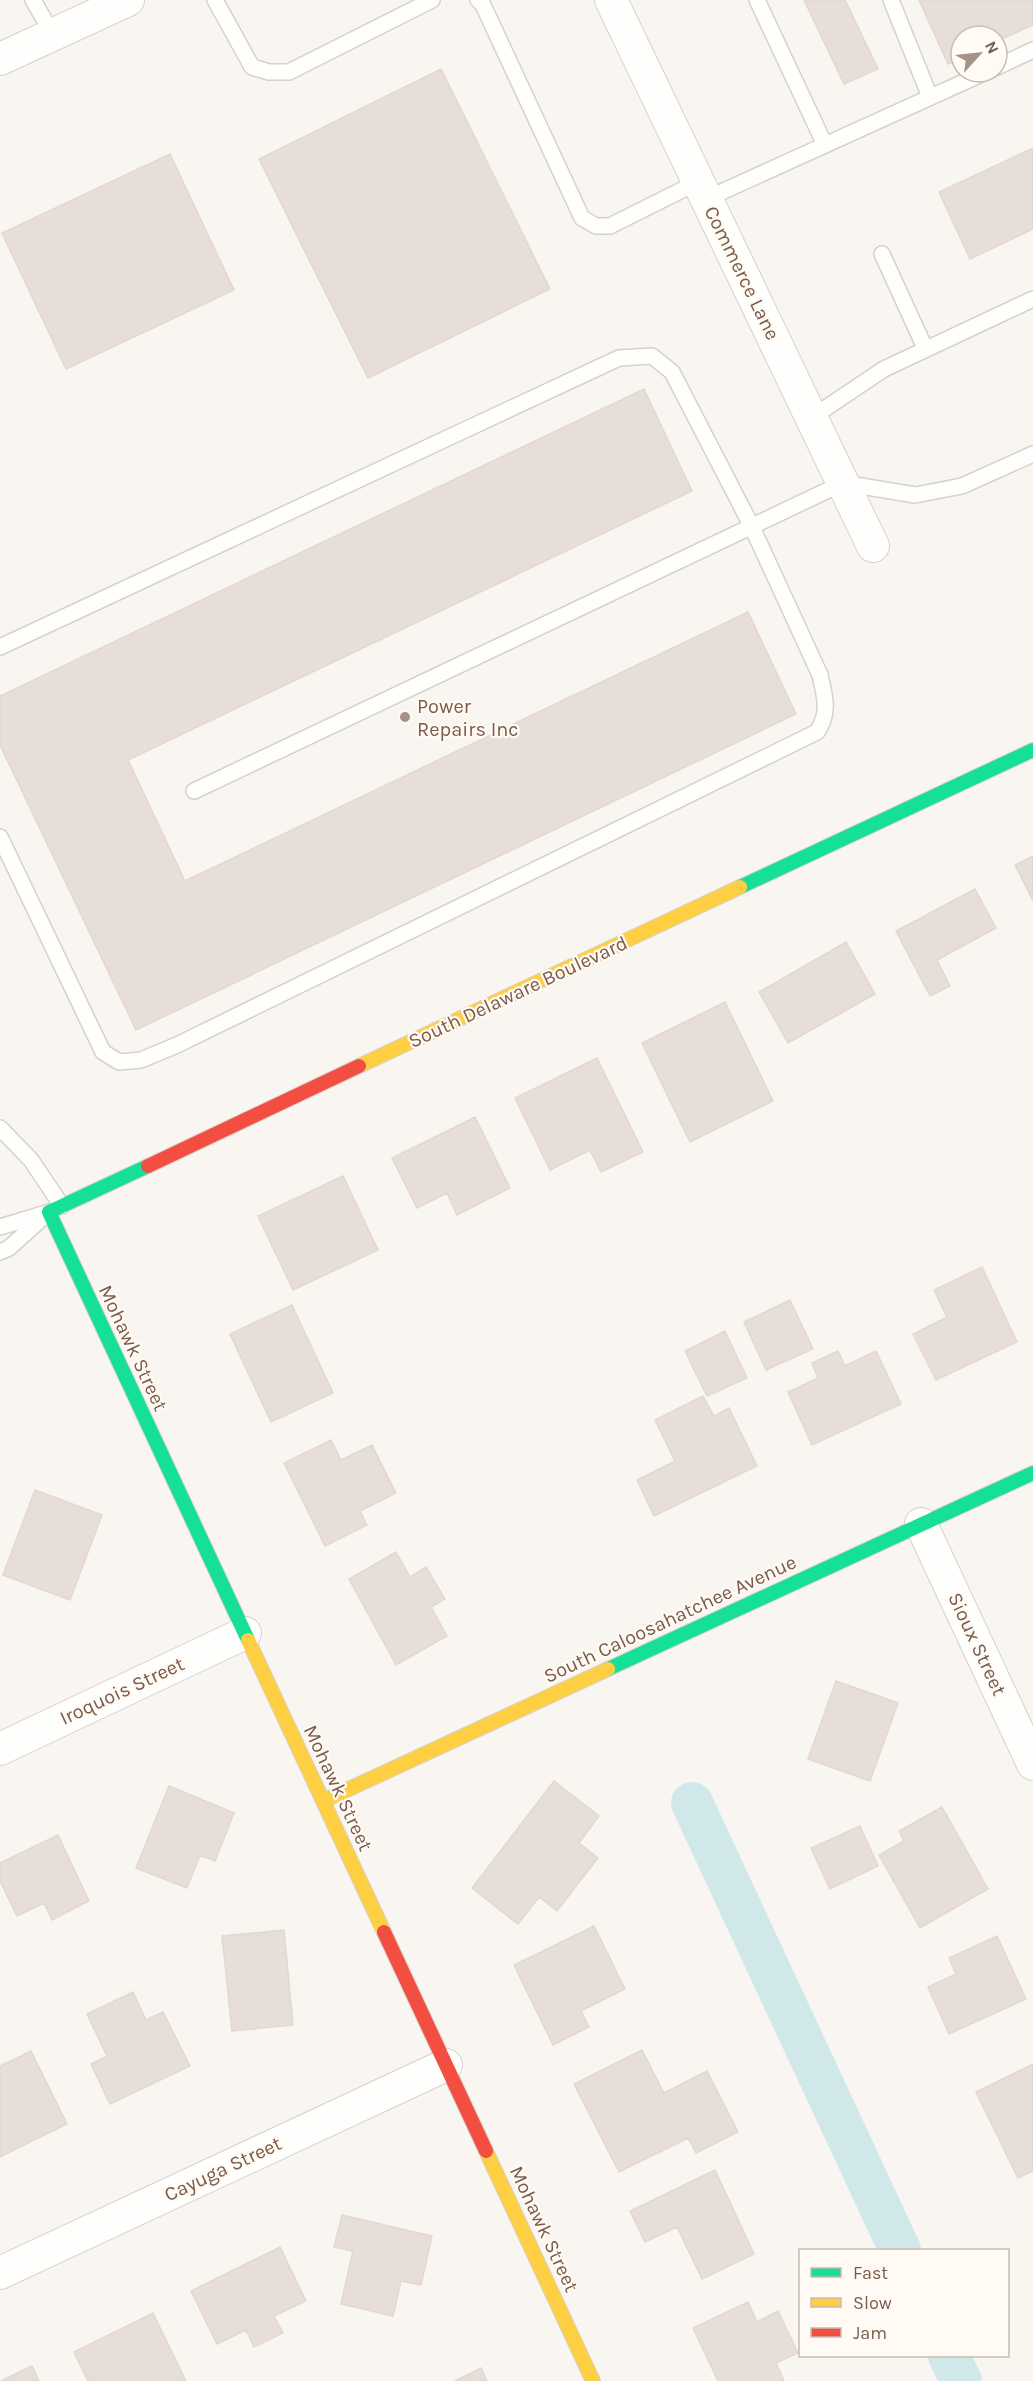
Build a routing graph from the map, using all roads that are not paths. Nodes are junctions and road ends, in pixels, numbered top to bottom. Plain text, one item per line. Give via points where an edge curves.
1 (33, 0) edge
2 (128, 0) edge
3 (215, 0) edge
4 (432, 0) edge
5 (478, 0) edge
6 (611, 0) edge
7 (757, 0) edge
8 (891, 0) edge
9 (53, 35) junction
10 (1033, 51) edge
11 (0, 59) edge
12 (1009, 62) edge
13 (959, 84) edge
14 (930, 97) junction
15 (825, 145) junction
16 (702, 190) junction
17 (882, 254) dead end
18 (1033, 299) edge
19 (925, 348) junction
20 (812, 418) junction
21 (1033, 454) edge
22 (843, 483) junction
23 (752, 526) junction
24 (873, 546) dead end
25 (0, 647) edge
26 (1033, 750) edge
27 (194, 791) dead end
28 (0, 837) edge
29 (0, 1128) edge
30 (55, 1209) junction
31 (0, 1227) edge
32 (0, 1252) edge
33 (1033, 1473) edge
34 (921, 1524) junction
35 (245, 1633) junction
36 (0, 1749) edge
37 (1033, 1764) edge
38 (322, 1801) junction
39 (446, 2065) junction
40 (0, 2273) edge
41 (593, 2381) edge

1 - 9 lane
2 - 9 street
3 - 4 lane via 252,67 269,72 289,72
5 - 16 lane via 582,218 596,226 609,226
6 - 16 street, Commerce Lane
7 - 15 lane
8 - 14 lane
9 - 11 street
10 - 12 lane
13 - 14 lane
14 - 15 lane
15 - 16 lane
16 - 20 street, Commerce Lane
17 - 19 lane
18 - 19 lane
19 - 20 lane via 884,369
20 - 22 street, Commerce Lane
21 - 22 lane via 962,486 915,495
22 - 23 lane
22 - 24 street, Commerce Lane
23 - 25 lane via 672,372 652,356 618,358
23 - 27 lane
23 - 28 lane via 820,675 824,721 816,732 141,1060 119,1062 103,1052
26 - 30 street, South Delaware Boulevard
29 - 30 lane via 31,1160
30 - 31 lane, South Delaware Boulevard
30 - 32 lane
30 - 35 street, Mohawk Street
33 - 34 street, South Caloosahatchee Avenue
34 - 37 street, Sioux Street
34 - 38 street, South Caloosahatchee Avenue
35 - 36 street, Iroquois Street
35 - 38 street, Mohawk Street
38 - 39 street, Mohawk Street
39 - 40 street, Cayuga Street
39 - 41 street, Mohawk Street

